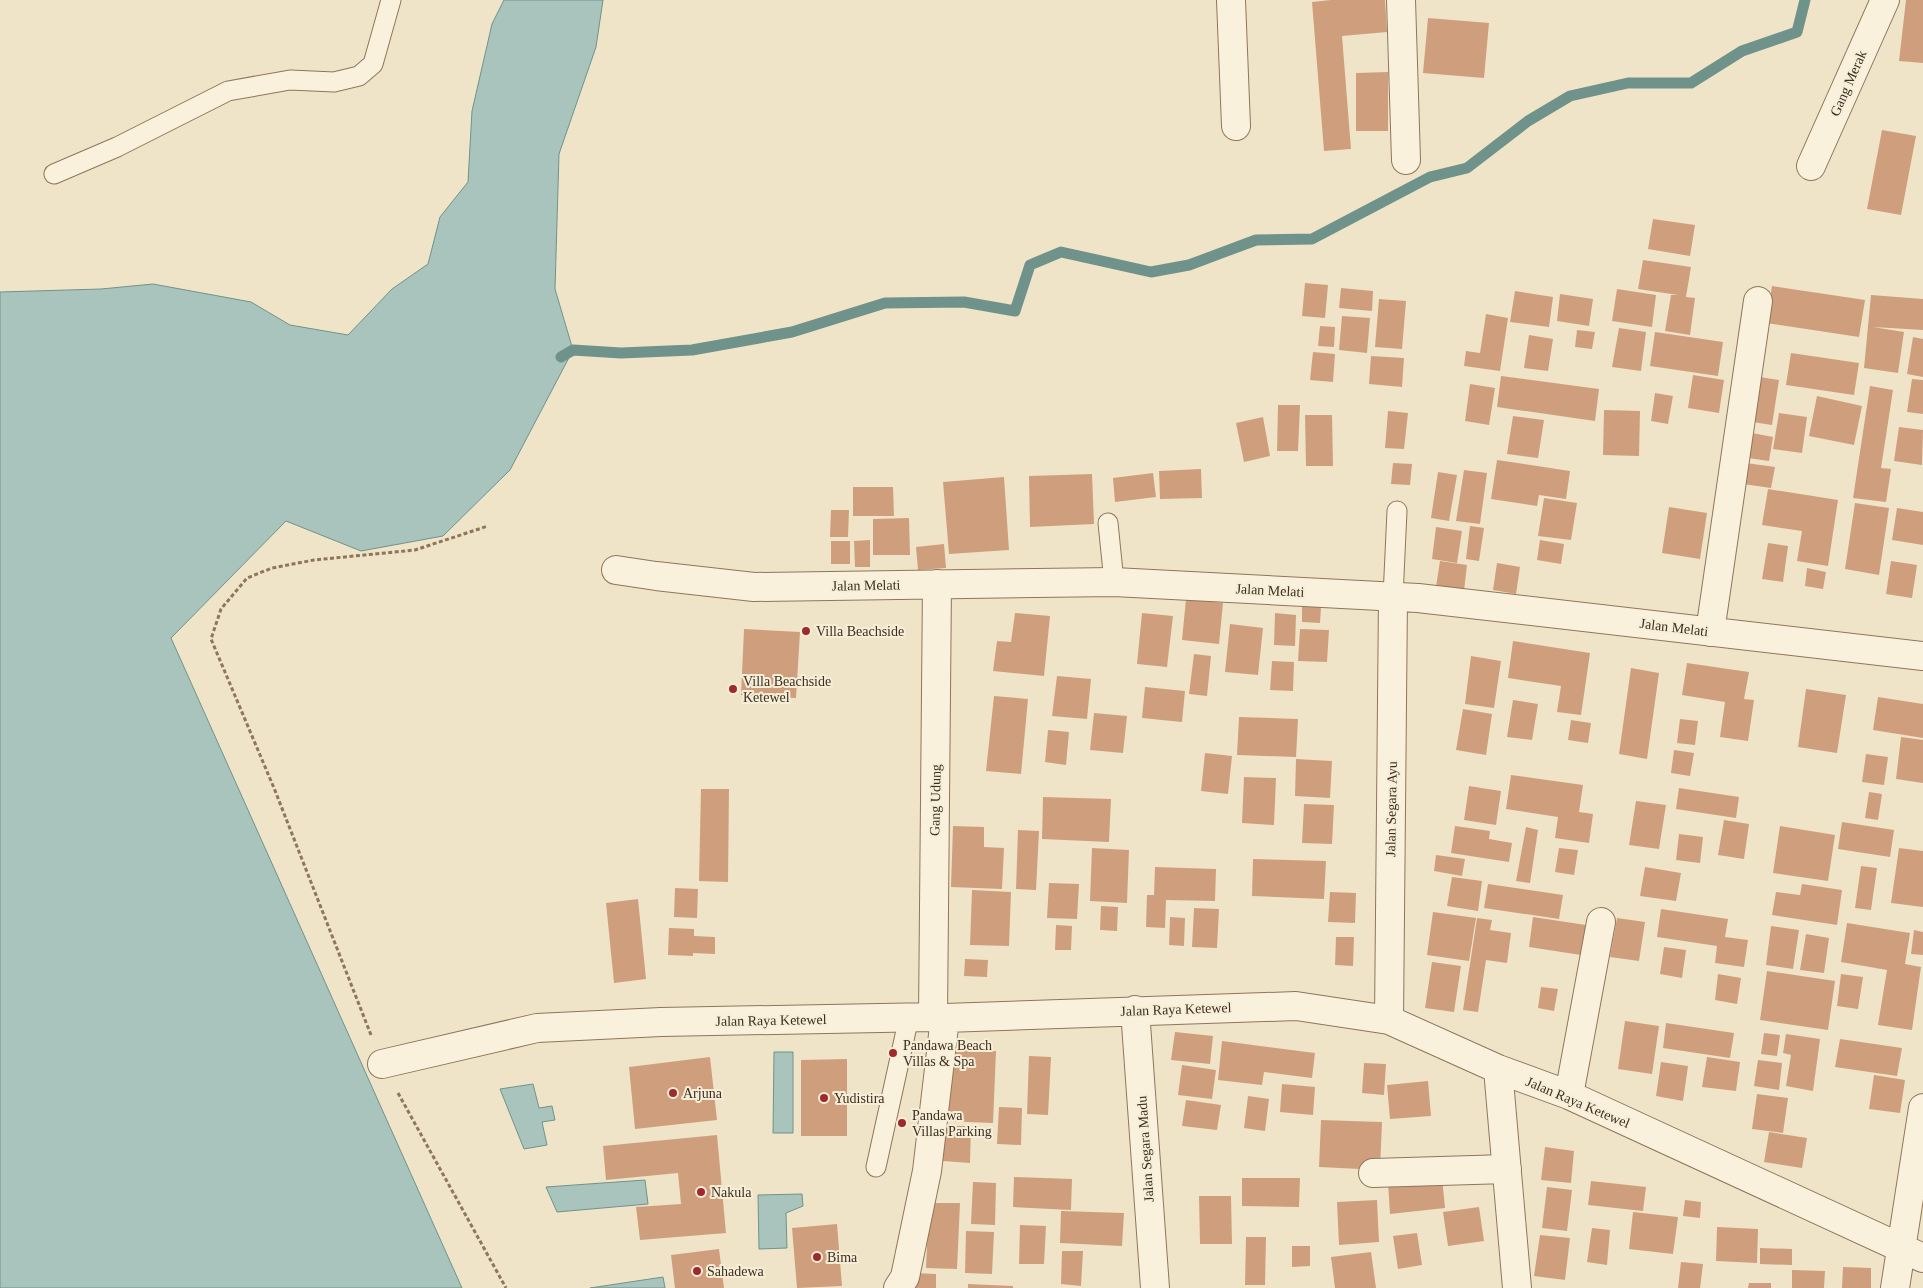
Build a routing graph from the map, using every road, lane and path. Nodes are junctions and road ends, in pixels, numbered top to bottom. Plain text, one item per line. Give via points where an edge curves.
1 (391, 0) edge
2 (1231, 0) edge
3 (1401, 0) edge
4 (1885, 0) edge
5 (1236, 126) dead end
6 (1406, 160) dead end
7 (1811, 166) dead end
8 (54, 174) dead end
9 (1758, 301) dead end
10 (1397, 511) dead end
11 (1108, 523) dead end
12 (488, 526) dead end
13 (616, 570) dead end
14 (1114, 582) junction
15 (937, 584) junction
16 (1393, 597) junction
17 (1710, 632) junction
18 (1923, 656) edge
19 (1601, 922) dead end
20 (1135, 1010) junction
21 (929, 1017) junction
22 (1389, 1020) junction
23 (382, 1064) junction
24 (1498, 1069) junction
25 (1569, 1095) junction
26 (1923, 1108) edge
27 (876, 1167) dead end
28 (1507, 1170) junction
29 (1373, 1173) dead end
30 (1912, 1253) edge
31 (902, 1282) edge
32 (506, 1288) edge
33 (1155, 1288) edge
34 (1517, 1288) edge
35 (1895, 1288) edge

1 - 8 lane via 373,64 359,76 334,82 290,80 228,91 118,147
2 - 5 street
3 - 6 street
4 - 7 street, Gang Merak
9 - 17 street
10 - 16 lane
11 - 14 lane
12 - 23 path via 415,550 314,560 272,568 247,578 222,609 211,639 274,788
13 - 15 street, Jalan Melati via 754,587
14 - 15 street, Jalan Melati
14 - 16 street, Jalan Melati
15 - 21 street, Gang Udung
16 - 17 street, Jalan Melati
16 - 22 street, Jalan Segara Ayu
17 - 18 street, Jalan Melati
19 - 25 street
20 - 21 street, Jalan Raya Ketewel
20 - 22 street, Jalan Raya Ketewel via 1296,1006
20 - 33 street, Jalan Segara Madu
21 - 23 street, Jalan Raya Ketewel via 661,1022 537,1028
21 - 27 lane
21 - 31 street, Gang Udung via 927,1171
22 - 24 street, Jalan Raya Ketewel
23 - 32 path
24 - 25 street, Jalan Raya Ketewel
24 - 28 street
25 - 30 street, Jalan Raya Ketewel
26 - 30 street
28 - 29 street
28 - 34 street
30 - 35 street

